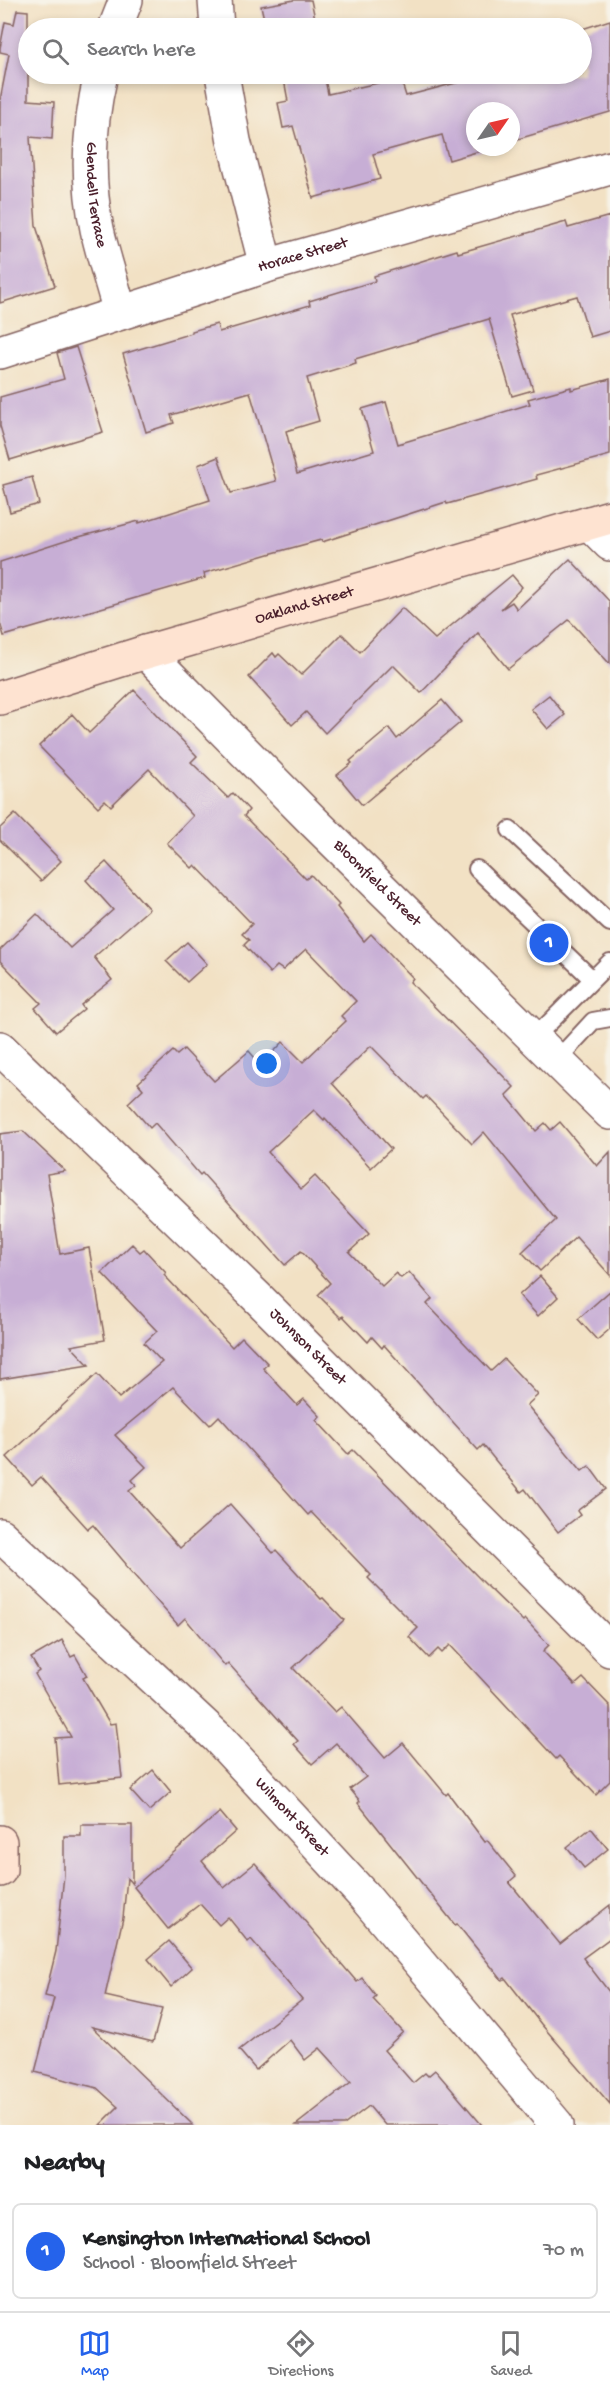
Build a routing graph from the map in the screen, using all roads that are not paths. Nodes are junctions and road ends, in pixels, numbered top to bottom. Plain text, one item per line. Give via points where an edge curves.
1 (126, 0) edge
2 (215, 0) edge
3 (119, 18) edge
4 (217, 18) edge
5 (99, 84) edge
6 (224, 84) edge
7 (610, 168) edge
8 (266, 266) junction
9 (120, 313) junction
10 (0, 352) edge
11 (603, 528) edge
12 (146, 652) junction
13 (0, 698) edge
14 (510, 830) dead end
15 (477, 869) dead end
16 (610, 923) edge
17 (610, 962) edge
18 (592, 979) junction
19 (610, 1018) edge
20 (0, 1048) edge
21 (545, 1050) junction
22 (610, 1113) edge
23 (0, 1535) edge
24 (610, 1650) edge
25 (0, 1842) edge
26 (0, 1870) edge
27 (557, 2125) edge

1 - 3 street
2 - 4 street
5 - 9 street, Glendell Terrace via 91,131 90,188
6 - 8 street
7 - 8 street, Horace Street
8 - 9 street, Horace Street
9 - 10 street, Horace Street
11 - 12 main road, Oakland Street
12 - 13 main road, Oakland Street
12 - 21 street, Bloomfield Street
14 - 16 lane
15 - 18 lane
17 - 18 lane
18 - 21 lane
19 - 21 lane via 593,1021
20 - 24 street, Johnson Street via 260,1299
21 - 22 street, Bloomfield Street
23 - 27 street, Wilmont Street via 218,1738 363,1894
25 - 26 main road

